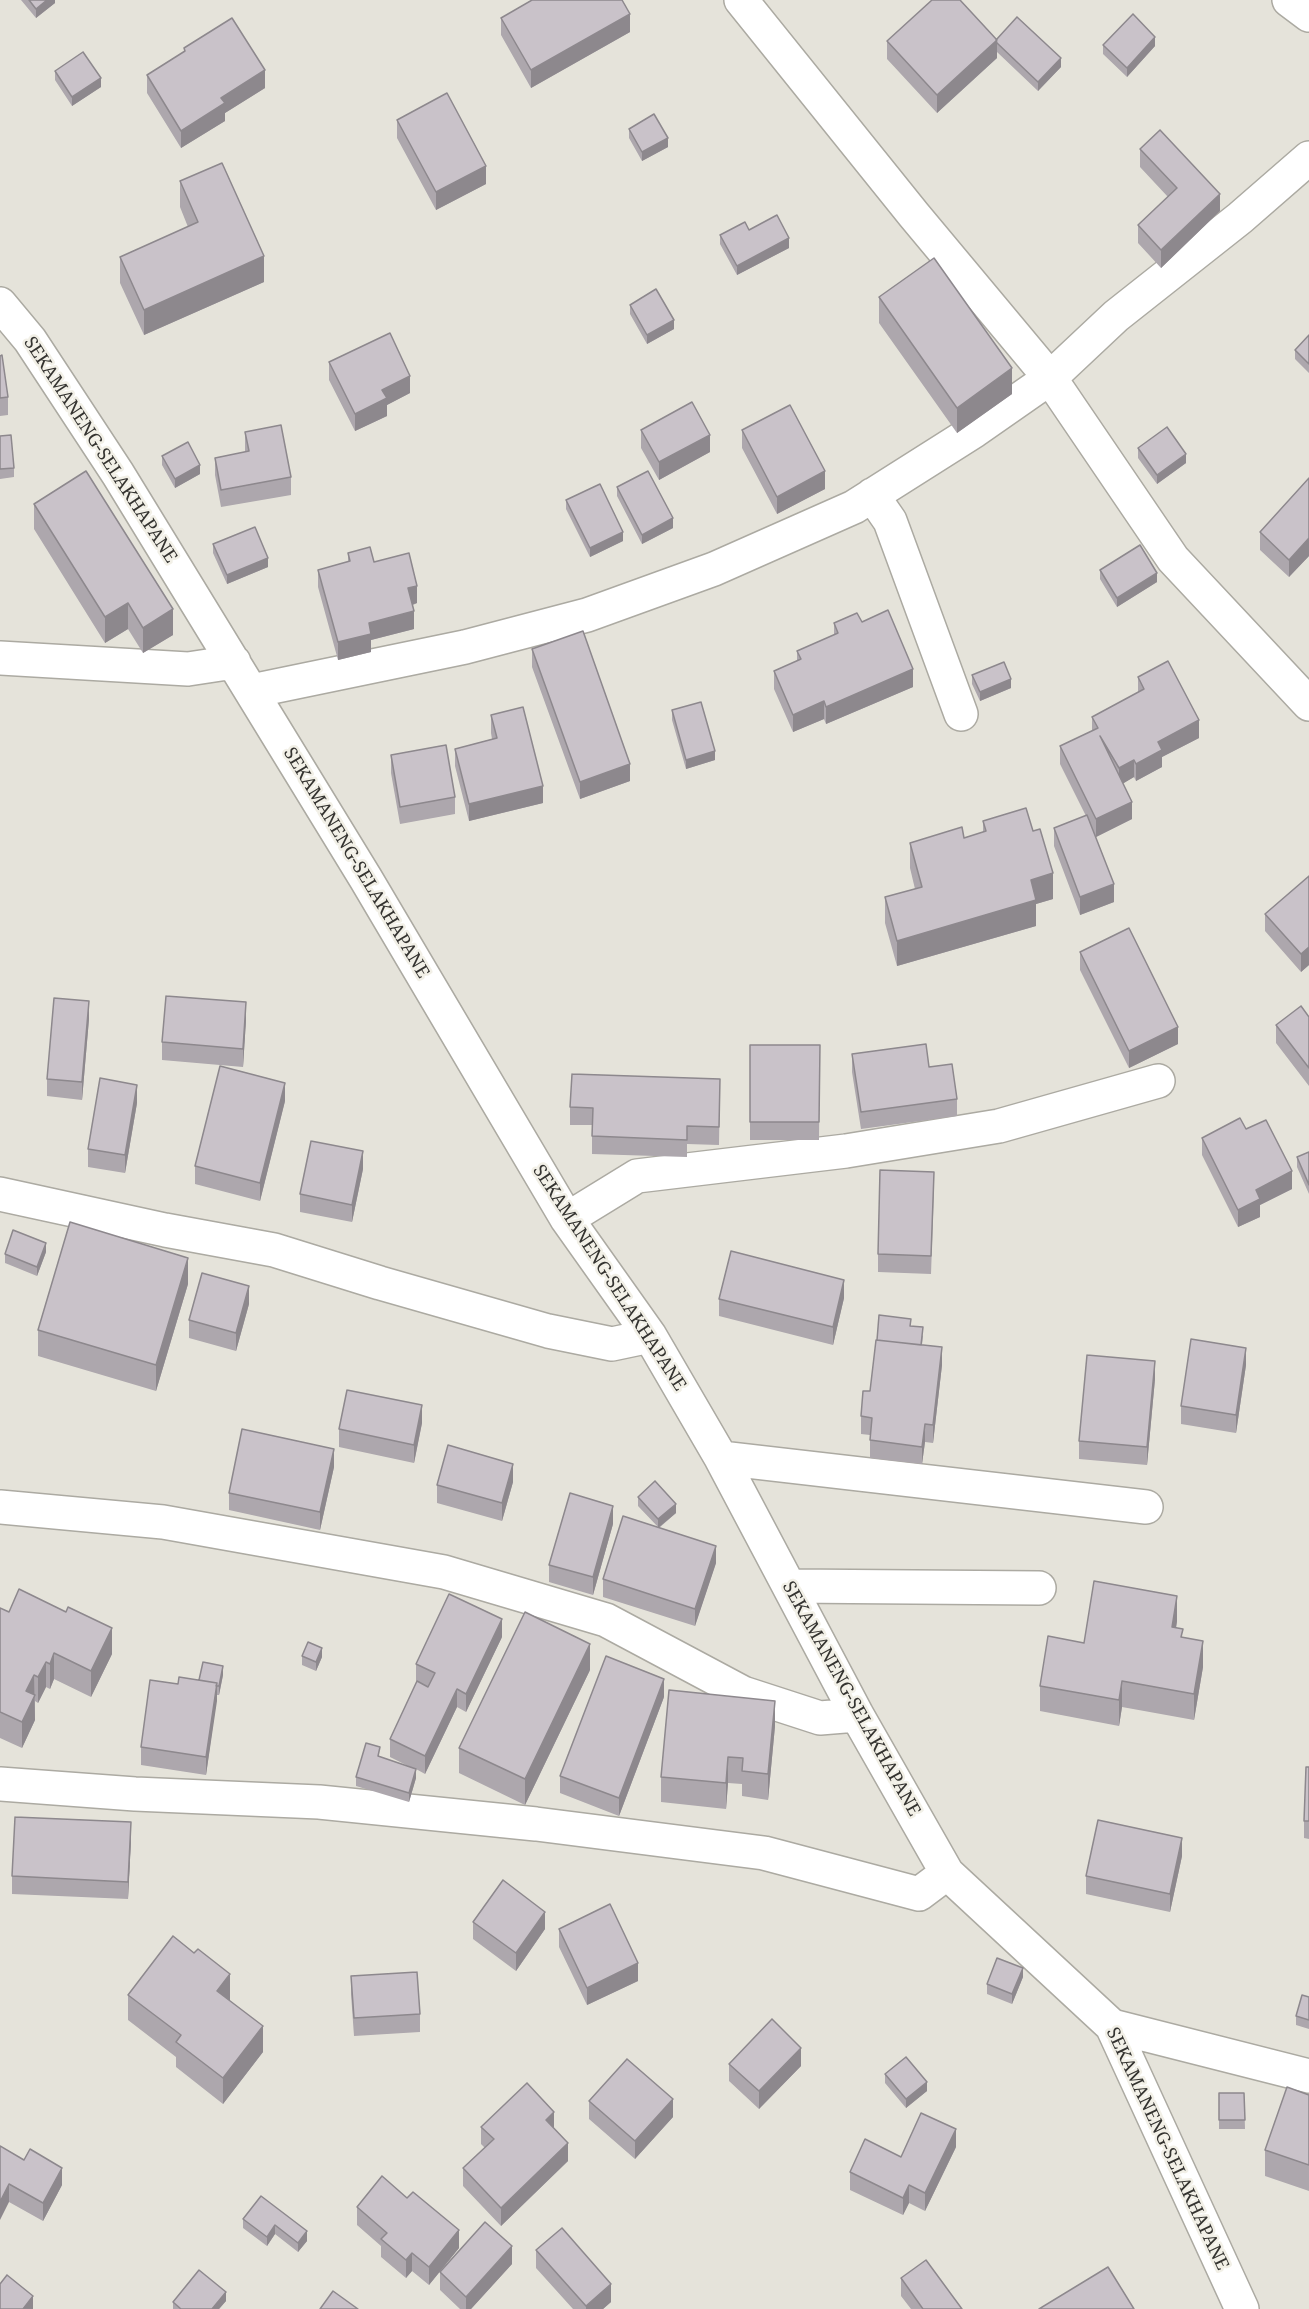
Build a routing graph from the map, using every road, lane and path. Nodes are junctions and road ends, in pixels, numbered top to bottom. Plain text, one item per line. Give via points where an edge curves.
1 (741, 0) edge
2 (1289, 0) edge
3 (1309, 15) edge
4 (1309, 158) edge
5 (0, 304) edge
6 (1050, 378) junction
7 (872, 495) junction
8 (0, 658) edge
9 (234, 662) junction
10 (252, 691) junction
11 (1309, 704) edge
12 (961, 714) dead end
13 (1158, 1081) dead end
14 (0, 1194) edge
15 (567, 1219) junction
16 (650, 1336) junction
17 (721, 1458) junction
18 (0, 1507) edge
19 (1146, 1507) dead end
20 (789, 1586) junction
21 (1039, 1588) dead end
22 (857, 1715) junction
23 (0, 1784) edge
24 (947, 1873) junction
25 (1112, 2026) junction
26 (1309, 2076) edge
27 (1242, 2309) edge

1 - 6 street
2 - 3 street
4 - 6 street via 1116,316
5 - 9 street, SEKAMANENG-SELAKHAPANE via 30,340 118,474
6 - 7 street
6 - 11 street via 1173,559
7 - 10 street via 854,507 714,569 587,615 465,647
7 - 12 street via 890,521
8 - 9 street via 188,669
9 - 10 street, SEKAMANENG-SELAKHAPANE
10 - 15 street, SEKAMANENG-SELAKHAPANE
13 - 15 street via 999,1126 846,1151 637,1176
14 - 16 street via 274,1250 548,1331 612,1344
15 - 16 street, SEKAMANENG-SELAKHAPANE
16 - 17 street, SEKAMANENG-SELAKHAPANE
17 - 19 street
17 - 20 street, SEKAMANENG-SELAKHAPANE
18 - 22 street via 163,1522 444,1572 606,1620 743,1693 820,1718
20 - 21 street
20 - 22 street, SEKAMANENG-SELAKHAPANE
22 - 24 street, SEKAMANENG-SELAKHAPANE
23 - 24 street via 320,1802 548,1826 764,1853 919,1894
24 - 25 street, SEKAMANENG-SELAKHAPANE
25 - 26 street
25 - 27 street, SEKAMANENG-SELAKHAPANE

